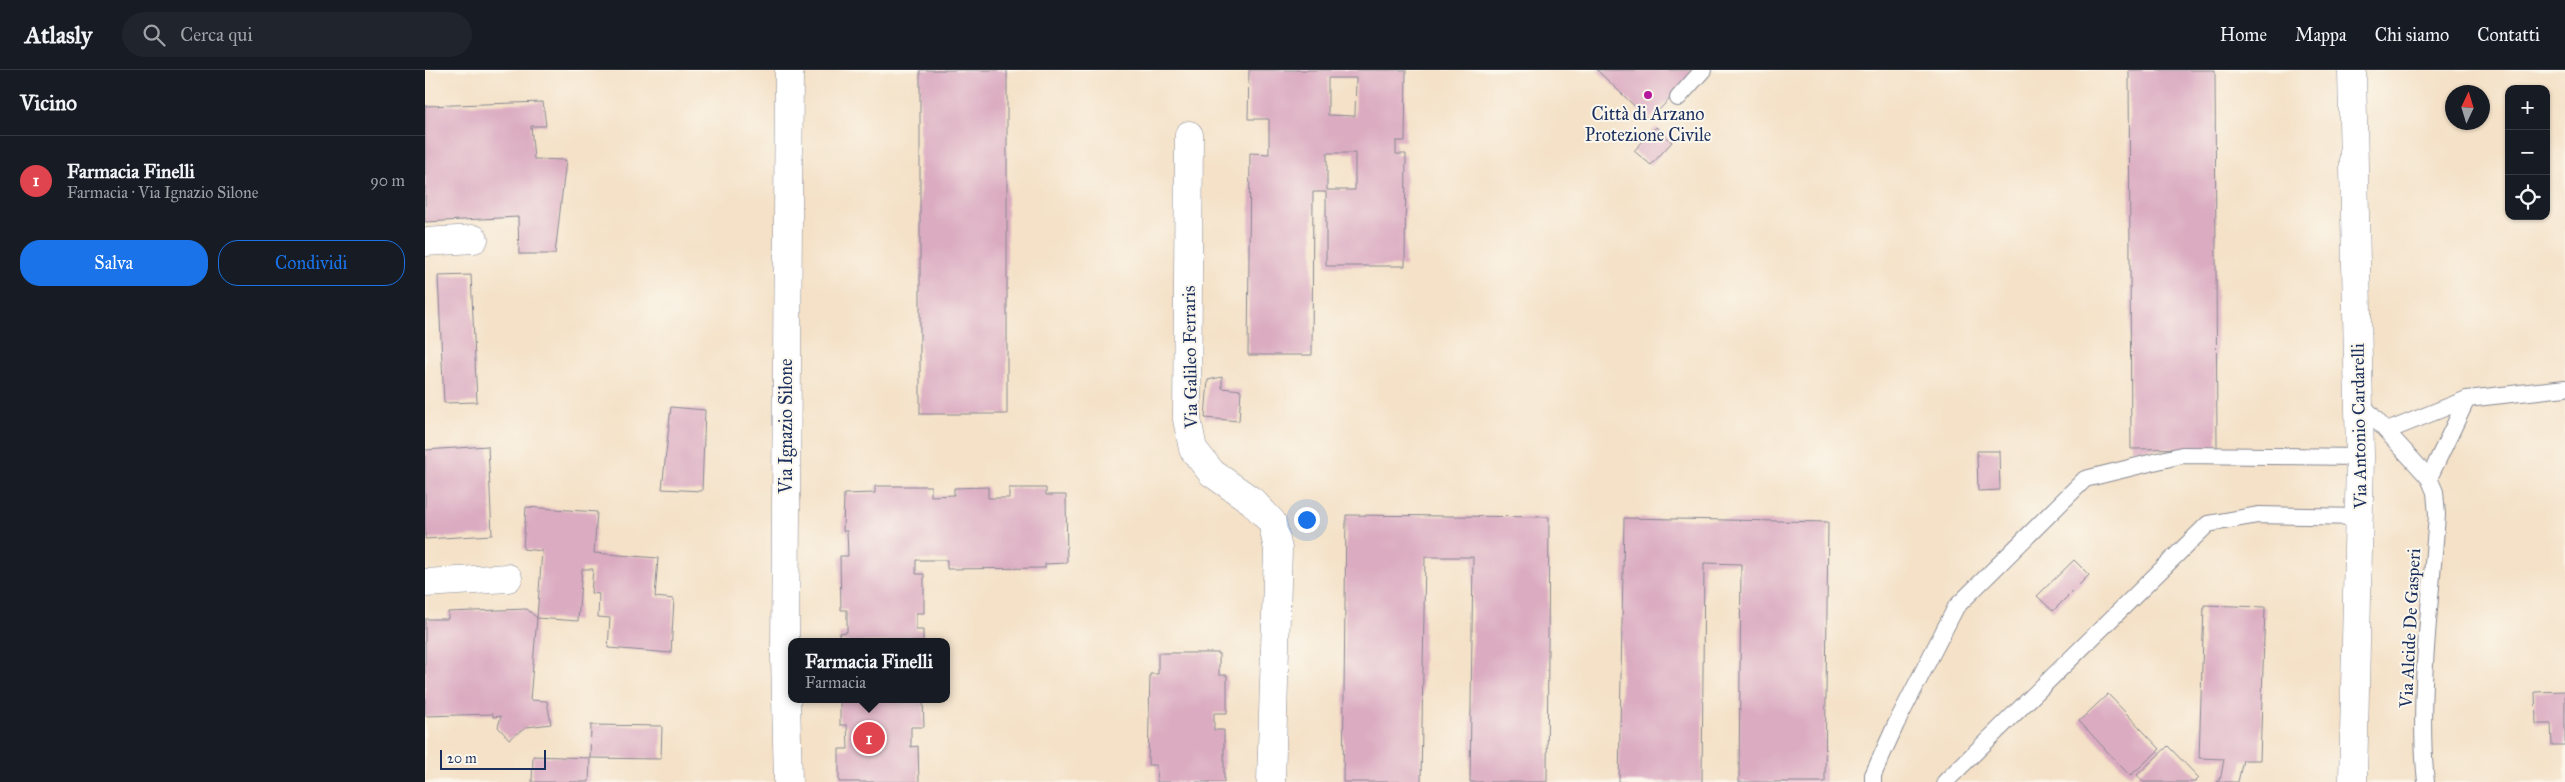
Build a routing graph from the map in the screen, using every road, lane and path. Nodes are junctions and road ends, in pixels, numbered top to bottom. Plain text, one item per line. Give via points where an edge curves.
1 (789, 70) edge
2 (1703, 70) edge
3 (2352, 70) edge
4 (1678, 98) dead end
5 (1189, 135) dead end
6 (474, 239) dead end
7 (425, 242) edge
8 (2565, 388) edge
9 (2467, 399) junction
10 (2359, 401) junction
11 (2387, 431) junction
12 (2360, 457) junction
13 (2429, 478) junction
14 (2360, 517) junction
15 (508, 578) dead end
16 (425, 583) edge
17 (788, 782) edge
18 (1271, 782) edge
19 (1873, 782) edge
20 (1945, 782) edge
21 (2353, 782) edge
22 (2426, 782) edge

1 - 17 street, Via Ignazio Silone via 785,646
2 - 4 lane
3 - 10 street, Via Antonio Cardarelli
5 - 18 street, Via Galileo Ferraris via 1187,419 1193,449 1213,473 1252,502 1272,522 1278,549
6 - 7 street
8 - 9 lane
9 - 11 lane
9 - 13 lane
10 - 11 lane, Via Alcide De Gasperi
10 - 12 street, Via Antonio Cardarelli
11 - 13 lane, Via Alcide De Gasperi
12 - 14 street, Via Antonio Cardarelli
12 - 19 lane via 2182,455 2085,479 1956,606 1896,724 1873,775
13 - 22 lane, Via Alcide De Gasperi via 2435,492 2437,516 2426,674
14 - 20 lane via 2258,515 2208,524
14 - 21 street, Via Antonio Cardarelli
15 - 16 street

